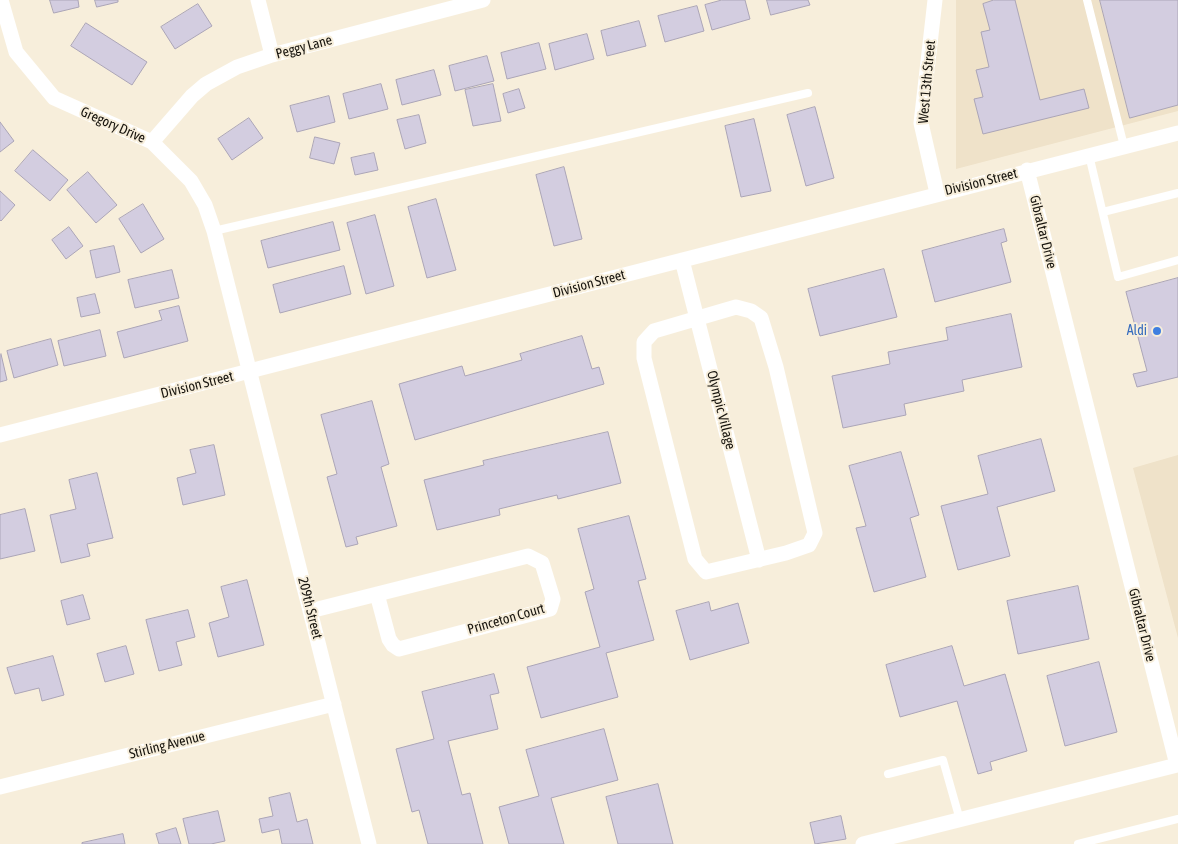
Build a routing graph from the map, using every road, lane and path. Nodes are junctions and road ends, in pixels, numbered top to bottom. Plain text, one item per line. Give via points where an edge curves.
1 (1, 0) edge
2 (258, 0) edge
3 (483, 0) edge
4 (935, 0) edge
5 (1087, 0) edge
6 (272, 56) junction
7 (808, 93) dead end
8 (1178, 133) edge
9 (152, 142) junction
10 (1124, 146) junction
11 (1089, 155) junction
12 (1028, 170) junction
13 (937, 193) junction
14 (1178, 193) edge
15 (1103, 212) junction
16 (214, 231) junction
17 (682, 260) junction
18 (1178, 260) edge
19 (698, 317) junction
20 (250, 372) junction
21 (0, 435) edge
22 (759, 560) junction
23 (377, 594) junction
24 (310, 611) junction
25 (334, 704) junction
26 (888, 774) dead end
27 (0, 787) edge
28 (1178, 819) edge
29 (960, 820) junction
30 (369, 844) edge
31 (863, 844) edge
32 (1078, 844) edge

1 - 9 street, Gregory Drive via 16,52 54,98
2 - 6 street
3 - 6 street, Peggy Lane
4 - 13 street, West 13th Street via 921,123
5 - 10 lane
6 - 9 street, Peggy Lane via 237,67 206,84
7 - 16 lane
8 - 10 street, Division Street
9 - 16 street, Gregory Drive via 191,181 205,205
10 - 11 street, Division Street
11 - 12 street, Division Street
11 - 15 lane
12 - 13 street, Division Street
12 - 29 street, Gibraltar Drive via 1177,765
13 - 17 street, Division Street
14 - 15 lane
15 - 18 lane via 1118,277
16 - 20 street, Gregory Drive
17 - 19 street, Olympic Village
17 - 20 street, Division Street
19 - 22 street, Olympic Village
19 - 22 street via 736,307 751,311 761,318 776,367 815,533 809,545
19 - 22 street via 654,331 644,342 644,358 658,414 695,560 706,572
20 - 21 street, Division Street
20 - 24 street, 209th Street
23 - 23 street, Princeton Court via 528,556 542,563 552,599 550,609 399,648 390,639
23 - 24 street, Princeton Court
24 - 25 street, 209th Street
25 - 27 street, Stirling Avenue
25 - 30 street, 209th Street
26 - 29 lane via 943,760
28 - 32 lane
29 - 31 street, Gibraltar Drive

